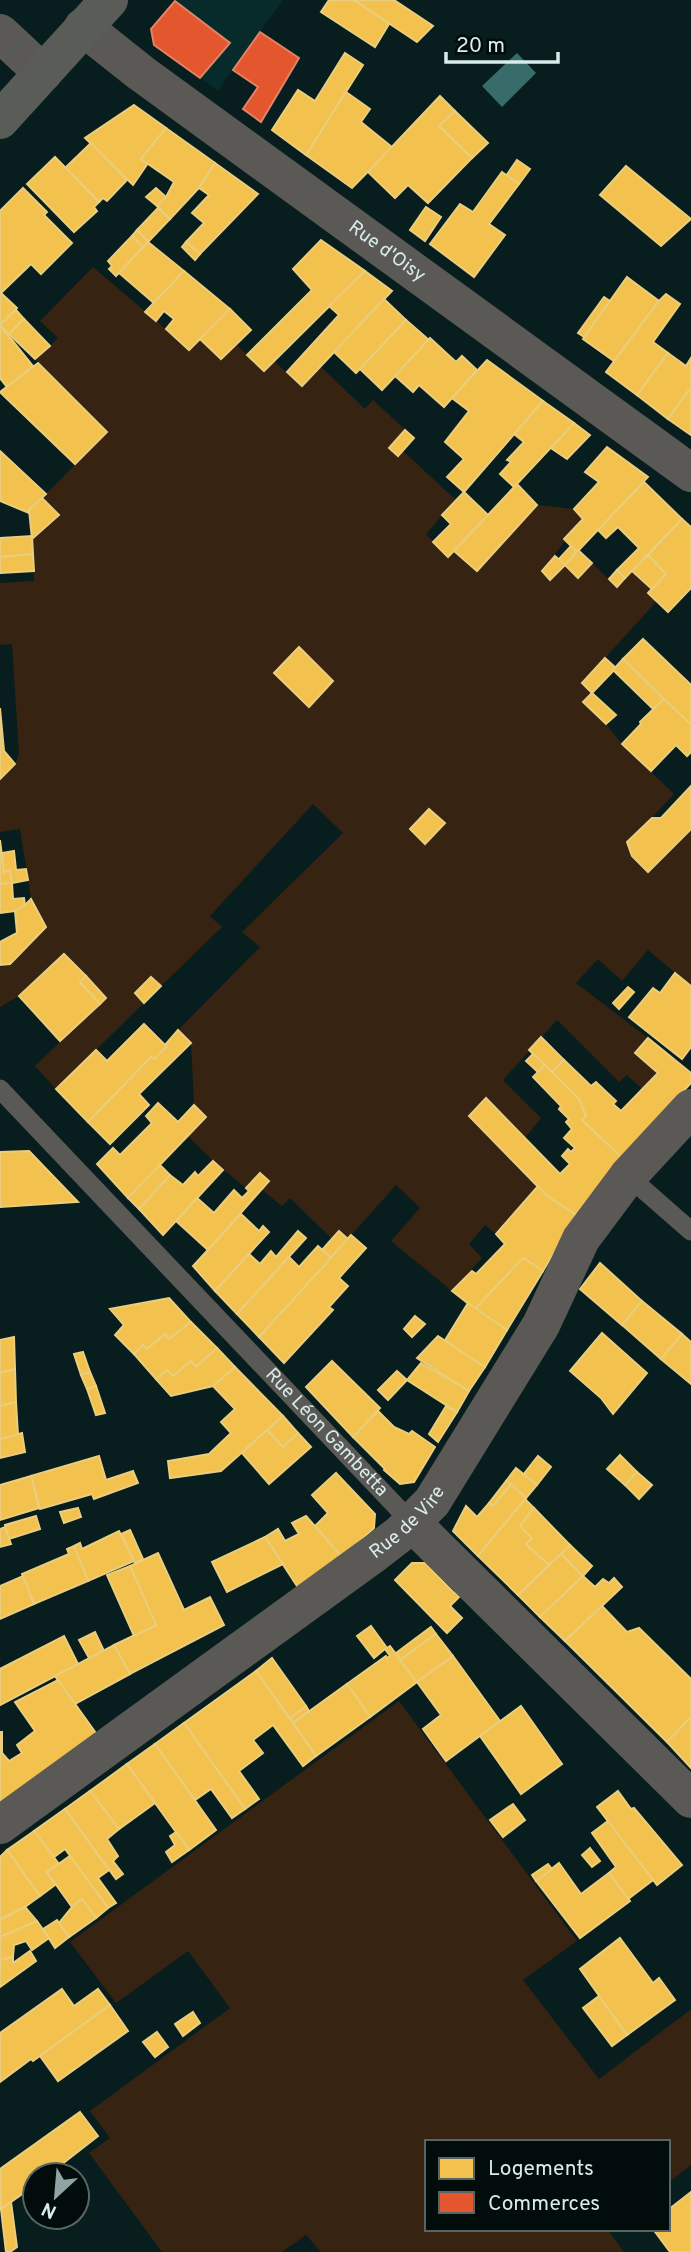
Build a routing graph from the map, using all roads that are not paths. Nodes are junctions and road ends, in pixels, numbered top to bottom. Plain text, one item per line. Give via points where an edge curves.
1 (109, 0) edge
2 (83, 27) junction
3 (0, 33) edge
4 (43, 73) junction
5 (0, 120) edge
6 (691, 473) edge
7 (0, 1089) edge
8 (691, 1108) edge
9 (628, 1176) junction
10 (691, 1231) edge
11 (412, 1523) junction
12 (691, 1799) edge
13 (0, 1825) edge

1 - 2 main road
2 - 4 main road
2 - 6 street, Rue d'Oisy
3 - 4 street
4 - 5 main road
7 - 11 lane, Rue Léon Gambetta
8 - 9 street, Rue de Vire
9 - 10 lane
9 - 11 street, Rue de Vire via 581,1238 541,1325 445,1483
11 - 12 street, Rue Léon Gambetta
11 - 13 street, Rue de Vire

